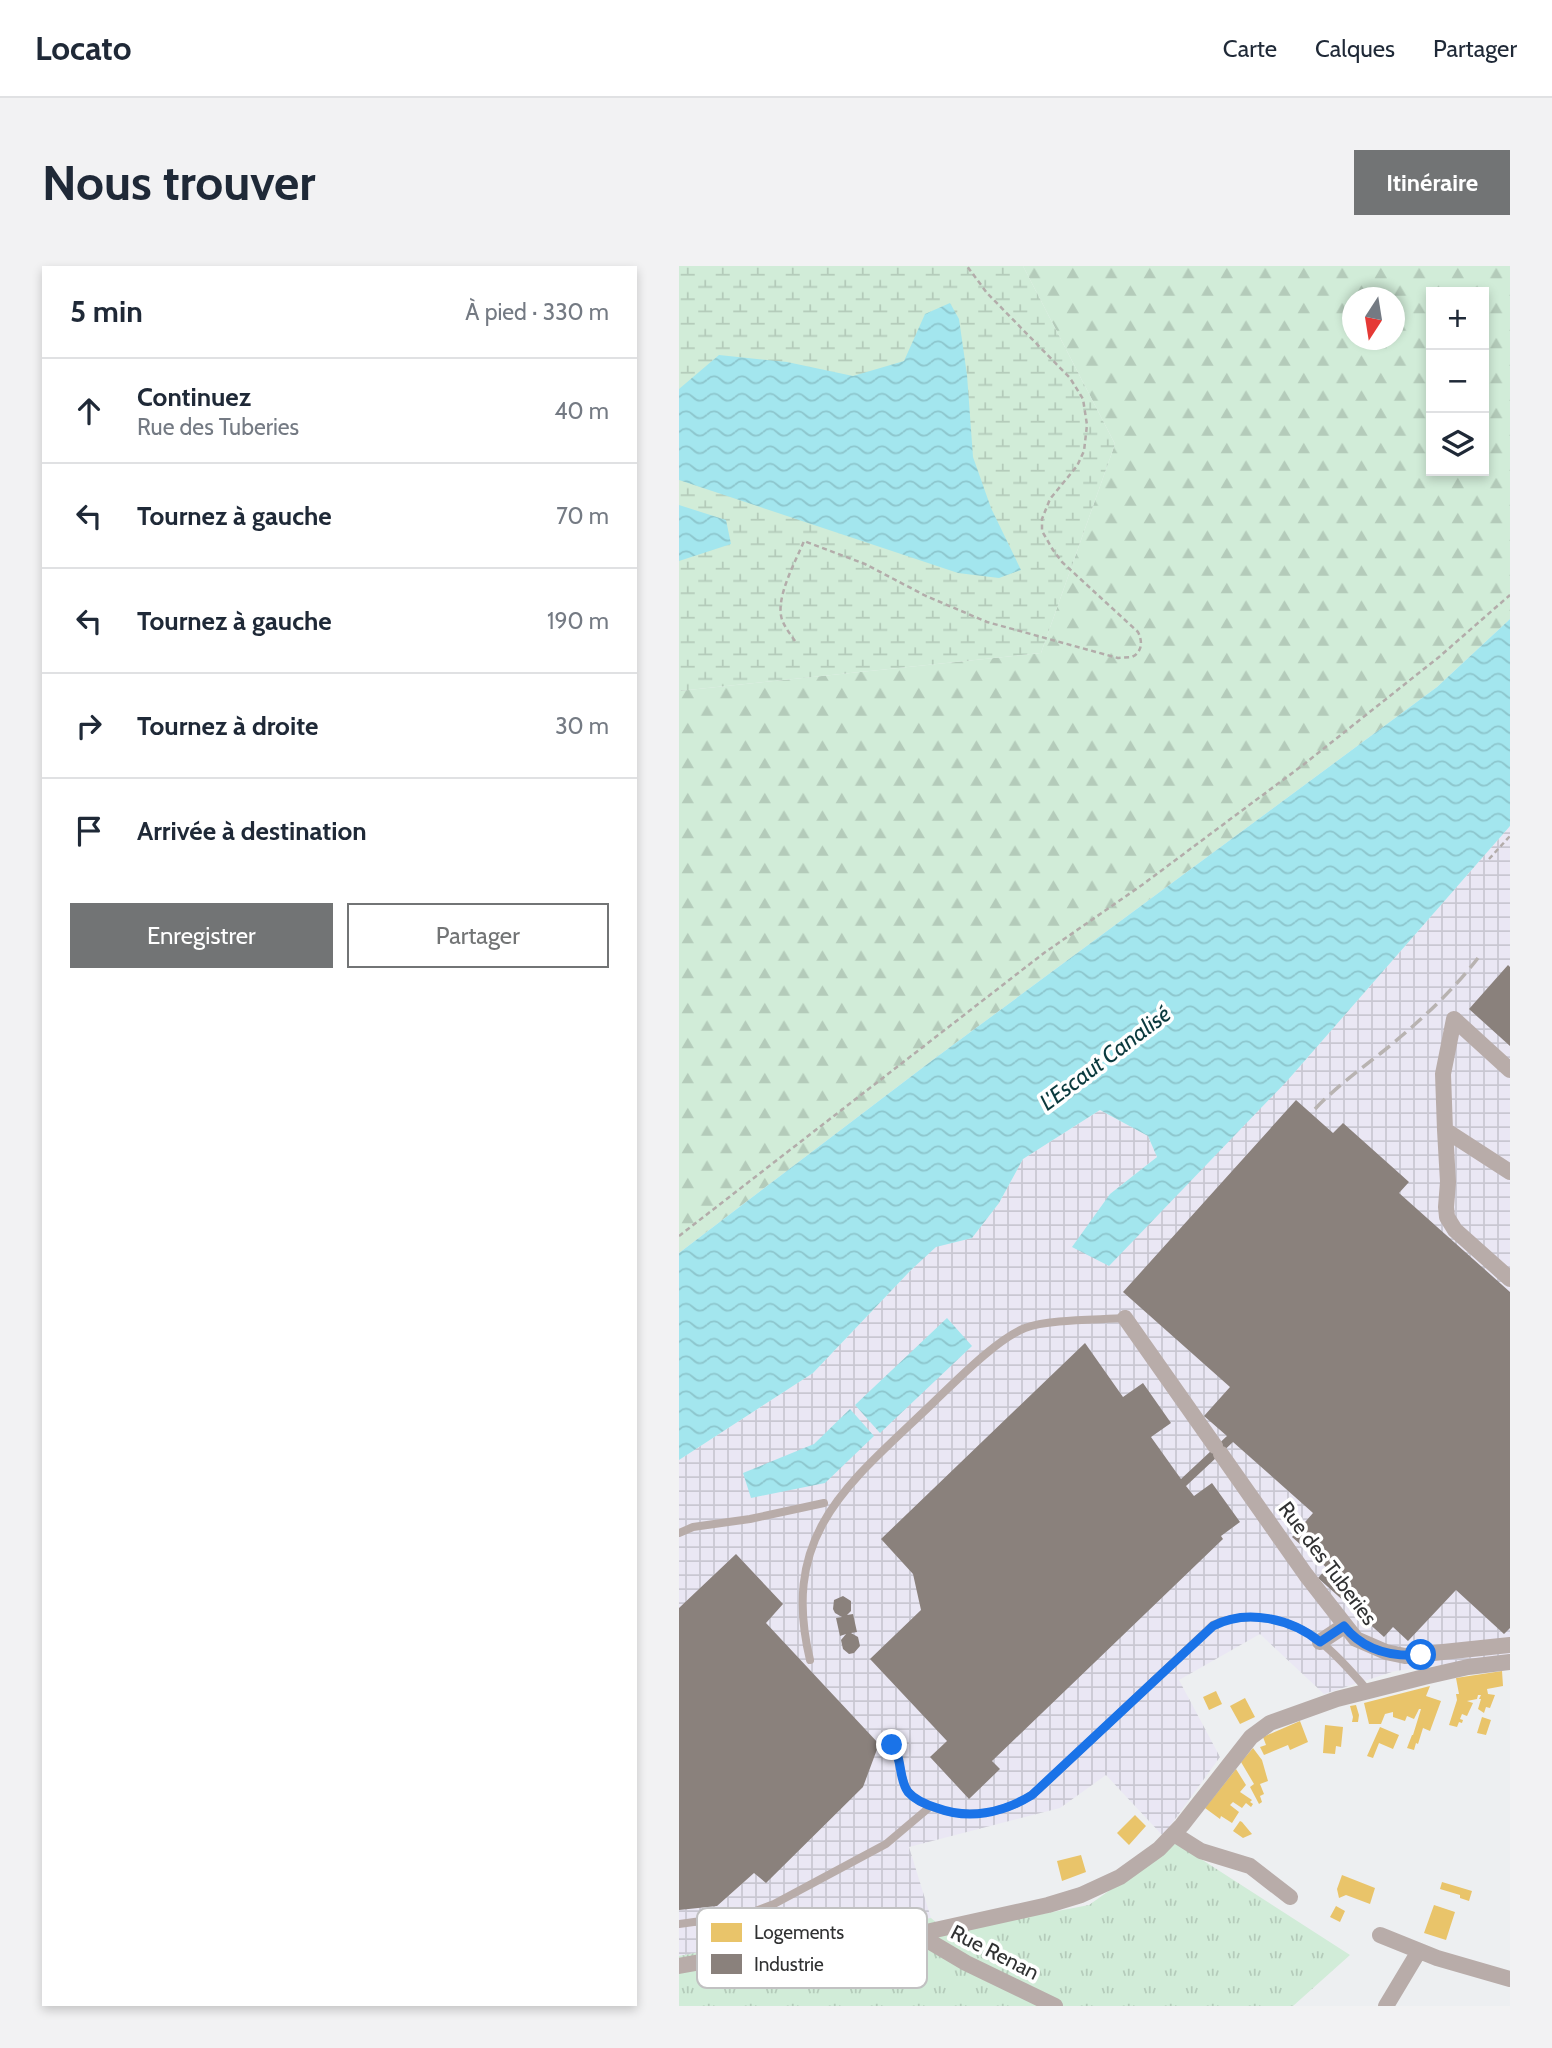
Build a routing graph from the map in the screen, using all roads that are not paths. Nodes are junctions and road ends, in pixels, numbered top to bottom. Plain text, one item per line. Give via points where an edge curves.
1 (1510, 1070) edge
2 (1445, 1130) junction
3 (1510, 1172) edge
4 (1510, 1279) edge
5 (1125, 1318) joint
6 (824, 1503) dead end
7 (679, 1533) edge
8 (1344, 1626) junction
9 (1320, 1642) junction
10 (1510, 1645) edge
11 (810, 1660) dead end
12 (1510, 1662) edge
13 (1367, 1691) junction
14 (892, 1745) dead end
15 (931, 1806) junction
16 (1174, 1834) junction
17 (1290, 1897) dead end
18 (763, 1908) edge
19 (697, 1922) edge
20 (679, 1924) edge
21 (927, 1932) edge
22 (1380, 1935) dead end
23 (927, 1940) edge
24 (1419, 1951) junction
25 (697, 1963) edge
26 (679, 1966) edge
27 (1510, 1979) edge
28 (1055, 2006) edge
29 (1386, 2006) edge

1 - 2 street via 1454,1019 1443,1074
2 - 3 street
2 - 4 street via 1447,1217 1455,1230
5 - 8 street, Rue des Tuberies
5 - 11 lane via 1039,1324 1014,1333 860,1472 829,1510 809,1558 801,1610
6 - 7 lane
8 - 9 street
8 - 10 street, Rue des Tuberies via 1360,1642 1398,1655
9 - 13 lane
9 - 15 lane via 1273,1620 1239,1618 1218,1623 1032,1795 1006,1808 977,1814
12 - 13 street via 1457,1669
13 - 16 street via 1258,1730
14 - 15 lane via 908,1791
15 - 18 lane via 878,1849
16 - 17 street via 1201,1851 1249,1866
16 - 21 street via 1137,1866 1081,1895
19 - 20 lane
22 - 24 street
23 - 28 street, Rue Renan
24 - 27 street
24 - 29 street
25 - 26 street

